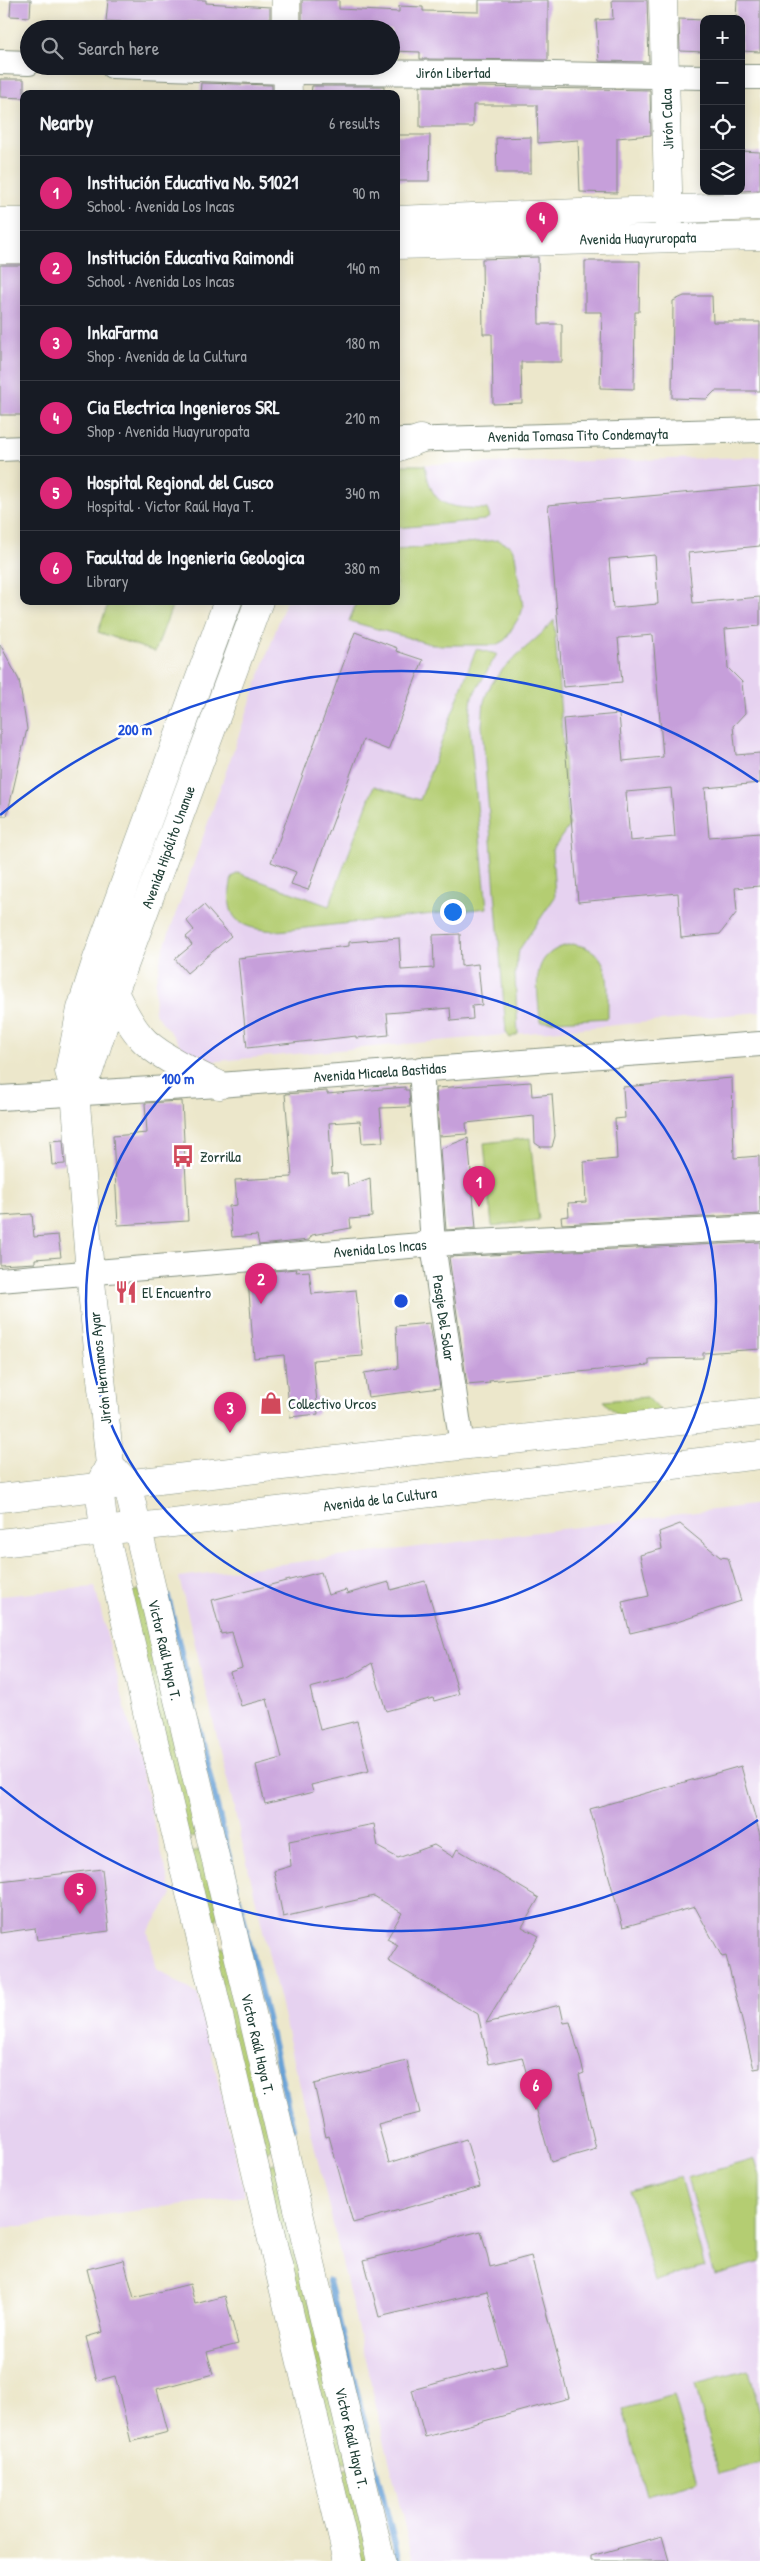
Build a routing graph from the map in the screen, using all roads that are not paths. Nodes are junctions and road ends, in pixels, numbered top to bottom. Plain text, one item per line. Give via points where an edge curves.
1 (286, 0) edge
2 (663, 0) edge
3 (286, 20) edge
4 (0, 62) edge
5 (20, 63) edge
6 (400, 74) edge
7 (255, 75) edge
8 (372, 75) edge
9 (287, 77) edge
10 (666, 77) junction
11 (700, 77) edge
12 (745, 77) edge
13 (760, 77) edge
14 (760, 206) edge
15 (669, 208) junction
16 (400, 220) edge
17 (0, 222) edge
18 (20, 222) edge
19 (760, 236) edge
20 (669, 237) junction
21 (400, 245) edge
22 (0, 249) edge
23 (20, 249) edge
24 (760, 430) edge
25 (404, 442) edge
26 (20, 448) edge
27 (0, 449) edge
28 (227, 605) edge
29 (258, 605) edge
30 (97, 959) junction
31 (114, 993) junction
32 (760, 1044) edge
33 (421, 1069) junction
34 (219, 1084) junction
35 (75, 1092) junction
36 (0, 1098) edge
37 (760, 1228) edge
38 (433, 1244) junction
39 (90, 1272) junction
40 (0, 1280) edge
41 (760, 1412) edge
42 (462, 1446) junction
43 (760, 1455) edge
44 (112, 1478) junction
45 (0, 1498) edge
46 (136, 1526) junction
47 (104, 1530) junction
48 (0, 1542) edge
49 (348, 2561) edge
50 (381, 2561) edge

1 - 3 main road
2 - 10 main road, Jirón Calca
4 - 5 street
6 - 10 street, Jirón Libertad via 499,72
7 - 9 street, Jirón Libertad
8 - 9 street, Jirón Libertad
10 - 11 street, Jirón Libertad
10 - 15 main road, Jirón Calca
12 - 13 street
14 - 15 main road, Avenida Huayruropata
15 - 16 main road, Avenida Huayruropata
15 - 20 main road, Jirón Calca
17 - 18 main road
19 - 20 main road, Avenida Huayruropata
20 - 21 main road, Avenida Huayruropata
22 - 23 main road
24 - 25 street, Avenida Tomasa Tito Condemayta
26 - 27 street
28 - 30 main road, Avenida Hipólito Unanue
29 - 31 main road, Avenida Hipólito Unanue
30 - 31 main road
30 - 35 main road, Avenida Hipólito Unanue via 81,1009 69,1071
31 - 34 main road via 140,1037 150,1046 195,1074
31 - 35 main road, Avenida Hipólito Unanue via 89,1071
32 - 33 street, Avenida Micaela Bastidas
33 - 34 street, Avenida Micaela Bastidas
33 - 38 street, Pasaje Del Solar
34 - 35 street, Avenida Micaela Bastidas
35 - 36 street, Avenida Micaela Bastidas
35 - 39 main road, Avenida Hipólito Unanue
37 - 38 street, Avenida Los Incas
38 - 39 street, Avenida Los Incas
38 - 42 street, Pasaje Del Solar
39 - 40 street, Avenida Los Incas
39 - 44 main road, Jirón Hermanos Ayar
41 - 42 main road
42 - 44 main road
43 - 46 main road, Avenida de la Cultura
44 - 45 main road
44 - 46 main road, Victor Raúl Haya T.
44 - 47 main road
46 - 47 main road, Avenida de la Cultura
46 - 50 main road, Victor Raúl Haya T.
47 - 48 main road, Avenida de la Cultura
47 - 49 main road

